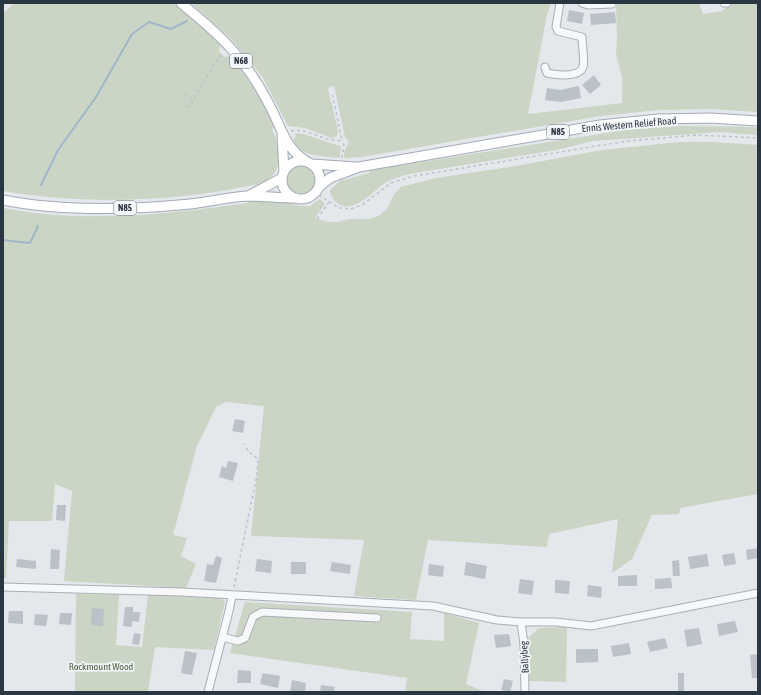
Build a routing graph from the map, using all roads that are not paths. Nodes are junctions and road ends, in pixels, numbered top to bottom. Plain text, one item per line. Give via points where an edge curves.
1 (180, 3) edge
2 (560, 3) edge
3 (582, 3) edge
4 (612, 4) dead end
5 (545, 67) dead end
6 (758, 121) edge
7 (282, 133) junction
8 (309, 162) junction
9 (359, 167) junction
10 (283, 175) junction
11 (317, 190) junction
12 (247, 196) junction
13 (296, 198) junction
14 (3, 200) edge
15 (3, 586) edge
16 (758, 593) edge
17 (232, 596) junction
18 (377, 618) dead end
19 (522, 622) junction
20 (222, 638) junction
21 (208, 692) edge
22 (525, 692) edge

1 - 7 main road, N68 via 202,20 246,66
2 - 5 street via 556,27 562,33 582,37 583,66 576,73 560,75 547,73
3 - 4 street
6 - 9 main road, Ennis Western Relief Road / N85 via 711,118 600,124
7 - 8 main road, N68 via 296,155
7 - 10 main road, N68
8 - 9 main road, Ennis Western Relief Road / N85
8 - 10 main road, N85 via 293,163
8 - 11 main road via 320,174
9 - 11 main road, Ennis Western Relief Road / N85 via 330,178
10 - 12 main road, N85
10 - 13 main road via 285,190
11 - 13 main road, N85 via 306,198
12 - 13 main road, N85
12 - 14 main road, N85 via 190,204 96,209 25,205
15 - 17 street
16 - 19 street via 591,626
17 - 19 street via 434,606 497,620
17 - 20 street
18 - 20 street via 262,612 253,617 245,638 238,641
19 - 22 street, Ballybeg
20 - 21 street

